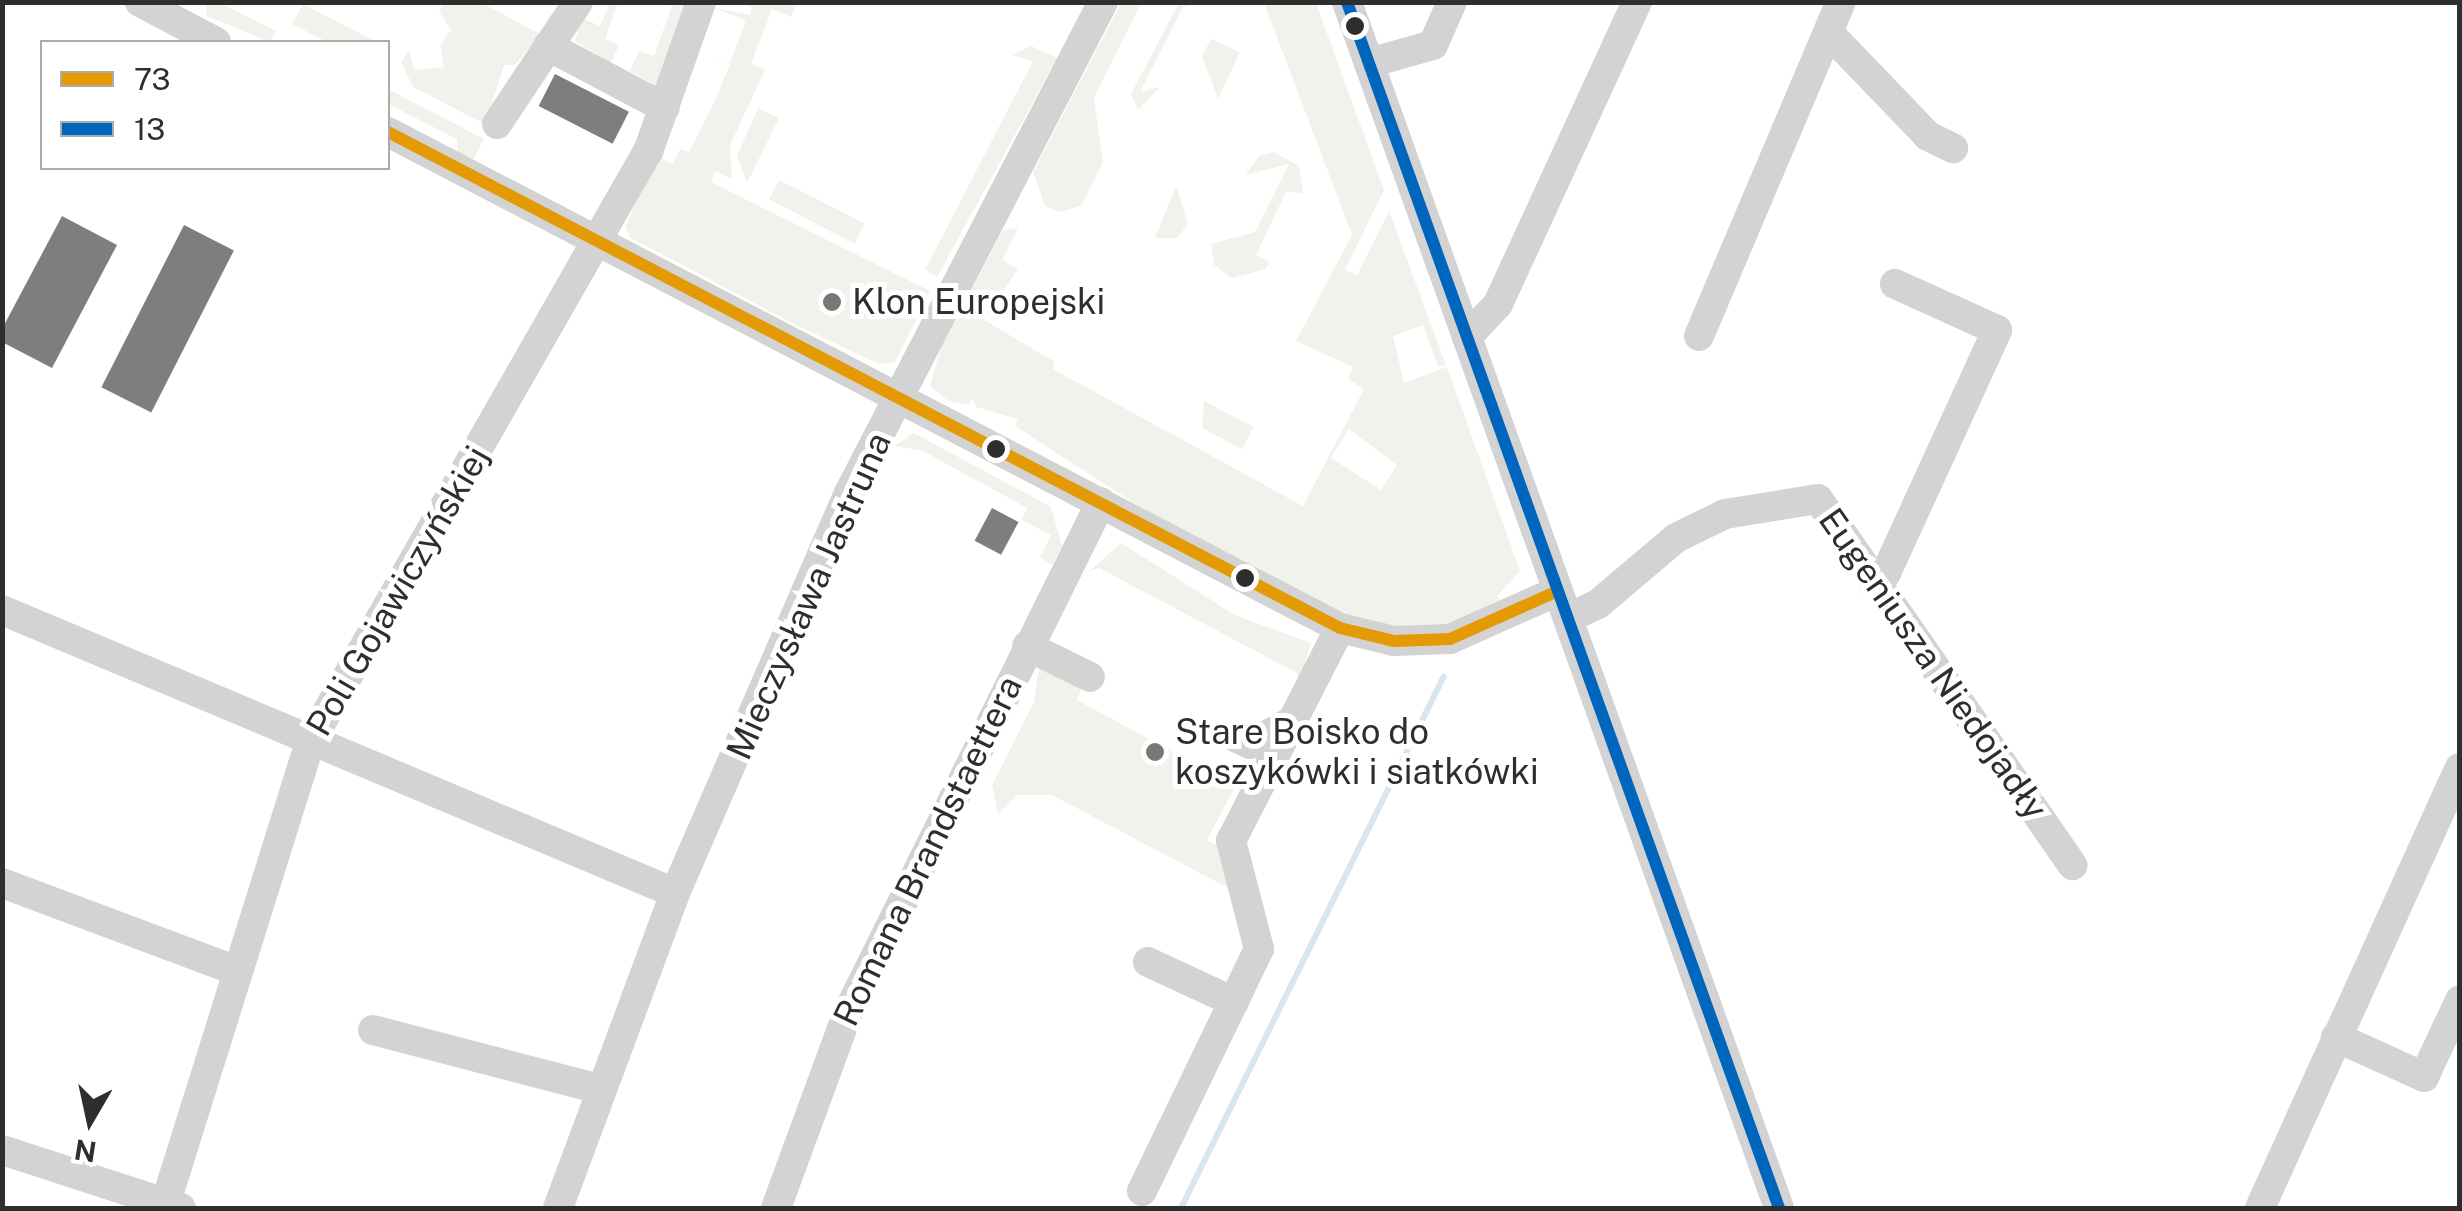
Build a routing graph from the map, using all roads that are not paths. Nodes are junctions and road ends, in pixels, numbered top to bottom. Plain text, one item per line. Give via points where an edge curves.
1 (140, 2) edge
2 (578, 2) edge
3 (701, 2) edge
4 (1104, 2) edge
5 (1347, 2) edge
6 (1452, 2) edge
7 (1637, 2) edge
8 (1841, 2) edge
9 (1829, 33) junction
10 (212, 40) edge
11 (548, 46) junction
12 (1369, 64) junction
13 (665, 108) junction
14 (496, 124) dead end
15 (390, 133) edge
16 (1953, 148) dead end
17 (597, 240) junction
18 (1895, 284) dead end
19 (1699, 336) dead end
20 (1467, 337) junction
21 (900, 397) junction
22 (1101, 502) junction
23 (1874, 583) junction
24 (1563, 604) junction
25 (2, 610) edge
26 (1340, 628) junction
27 (1030, 639) junction
28 (1093, 671) dead end
29 (1292, 722) junction
30 (310, 742) junction
31 (1272, 761) junction
32 (2460, 768) edge
33 (2072, 865) dead end
34 (2, 883) edge
35 (675, 893) junction
36 (1148, 962) dead end
37 (235, 970) junction
38 (2460, 1000) edge
39 (1234, 1002) junction
40 (373, 1030) dead end
41 (2336, 1037) junction
42 (600, 1089) junction
43 (2, 1150) edge
44 (1142, 1190) dead end
45 (170, 1207) edge
46 (558, 1208) edge
47 (776, 1208) edge
48 (1780, 1208) edge
49 (2260, 1208) edge

1 - 10 street
2 - 11 street
3 - 13 street, Poli Gojawiczyńskiej
4 - 21 street, Mieczysława Jastruna
5 - 12 street
6 - 12 street via 1433,44
7 - 20 street via 1498,304
8 - 9 street
9 - 16 street via 1928,136
9 - 19 street
11 - 13 street
11 - 14 street
12 - 20 street
13 - 17 street, Poli Gojawiczyńskiej
15 - 17 street
17 - 21 street
17 - 30 street, Poli Gojawiczyńskiej
18 - 23 street via 1997,330
20 - 24 street
21 - 22 street
21 - 35 street, Mieczysława Jastruna via 848,493
22 - 26 street
22 - 27 street, Romana Brandstaettera
23 - 24 street, Eugeniusza Niedojadły via 1818,498 1708,522
23 - 33 street, Eugeniusza Niedojadły
24 - 26 street via 1450,638 1382,640
24 - 48 street
25 - 30 street
26 - 29 street
27 - 28 street
27 - 47 street, Romana Brandstaettera via 848,1012
29 - 31 street
29 - 31 street via 1250,744 1234,744
30 - 35 street
30 - 37 street, Poli Gojawiczyńskiej
31 - 39 street via 1231,841 1260,930
32 - 41 street
34 - 37 street
35 - 42 street, Mieczysława Jastruna
36 - 39 street
37 - 45 street, Poli Gojawiczyńskiej
38 - 41 street via 2424,1077
39 - 44 street
40 - 42 street
41 - 49 street
42 - 46 street, Mieczysława Jastruna
43 - 45 street

